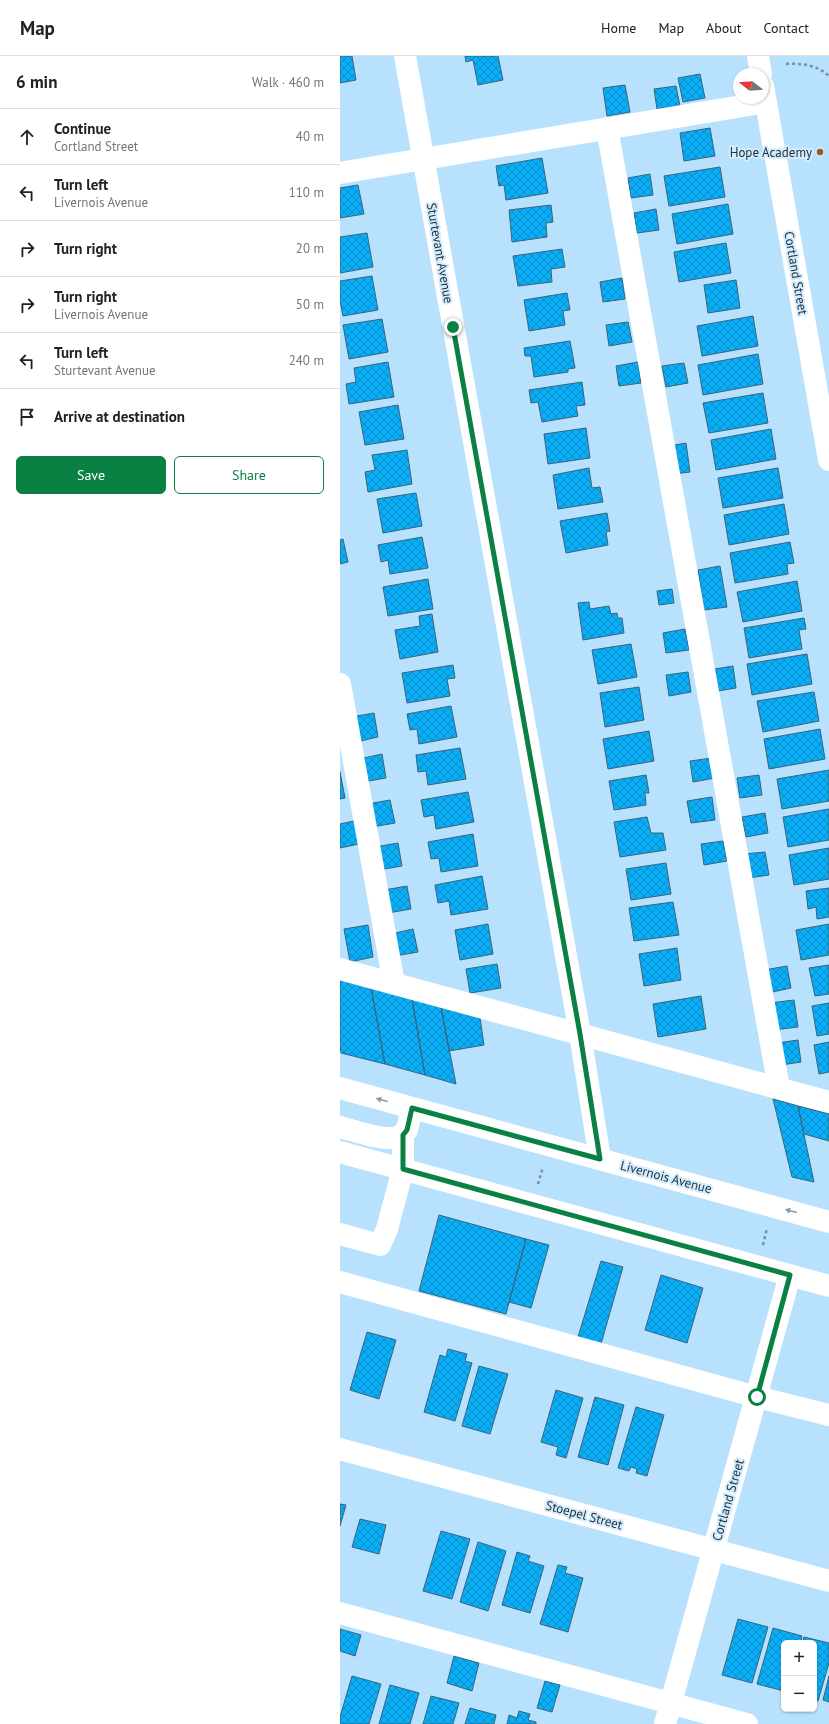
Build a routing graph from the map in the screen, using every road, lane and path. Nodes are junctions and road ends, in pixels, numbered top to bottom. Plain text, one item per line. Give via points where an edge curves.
1 (405, 56) edge
2 (758, 56) edge
3 (786, 64) dead end
4 (760, 68) edge
5 (829, 76) edge
6 (733, 101) edge
7 (766, 104) edge
8 (607, 128) junction
9 (423, 159) junction
10 (340, 173) edge
11 (829, 460) edge
12 (340, 684) edge
13 (340, 970) edge
14 (394, 984) junction
15 (580, 1034) junction
16 (340, 1088) edge
17 (779, 1088) junction
18 (829, 1102) edge
19 (412, 1108) junction
20 (340, 1127) edge
21 (403, 1135) junction
22 (340, 1152) edge
23 (600, 1159) junction
24 (543, 1167) dead end
25 (403, 1169) junction
26 (537, 1188) dead end
27 (829, 1222) edge
28 (767, 1228) dead end
29 (340, 1234) edge
30 (762, 1250) dead end
31 (790, 1275) junction
32 (340, 1282) edge
33 (829, 1286) edge
34 (757, 1397) junction
35 (829, 1415) edge
36 (340, 1449) edge
37 (714, 1550) junction
38 (829, 1581) edge
39 (340, 1613) edge
40 (671, 1703) junction
41 (665, 1724) edge
42 (747, 1724) edge

1 - 9 street, Sturtevant Avenue
2 - 4 street
3 - 5 path via 811,66
6 - 8 street
7 - 11 street, Cortland Street
8 - 9 street
8 - 17 street
9 - 10 street
9 - 15 street, Sturtevant Avenue
12 - 14 street
13 - 14 street
14 - 15 street
15 - 17 street
15 - 23 street, Sturtevant Avenue
19 -> 16 street, Livernois Avenue
17 - 18 street
19 - 21 street via 407,1130
19 - 23 street, Livernois Avenue
20 - 21 street via 386,1138 398,1138
21 - 25 street
22 - 25 street
27 -> 23 street, Livernois Avenue
24 - 26 path
25 - 29 street via 388,1229 380,1245
25 - 31 street
28 - 30 path
31 - 33 street
31 - 34 street, Cortland Street
32 - 34 street
34 - 35 street
34 - 37 street, Cortland Street
36 - 37 street, Stoepel Street
37 - 38 street, Stoepel Street
37 - 40 street, Cortland Street
39 - 40 street
40 - 41 street, Cortland Street
40 - 42 street

